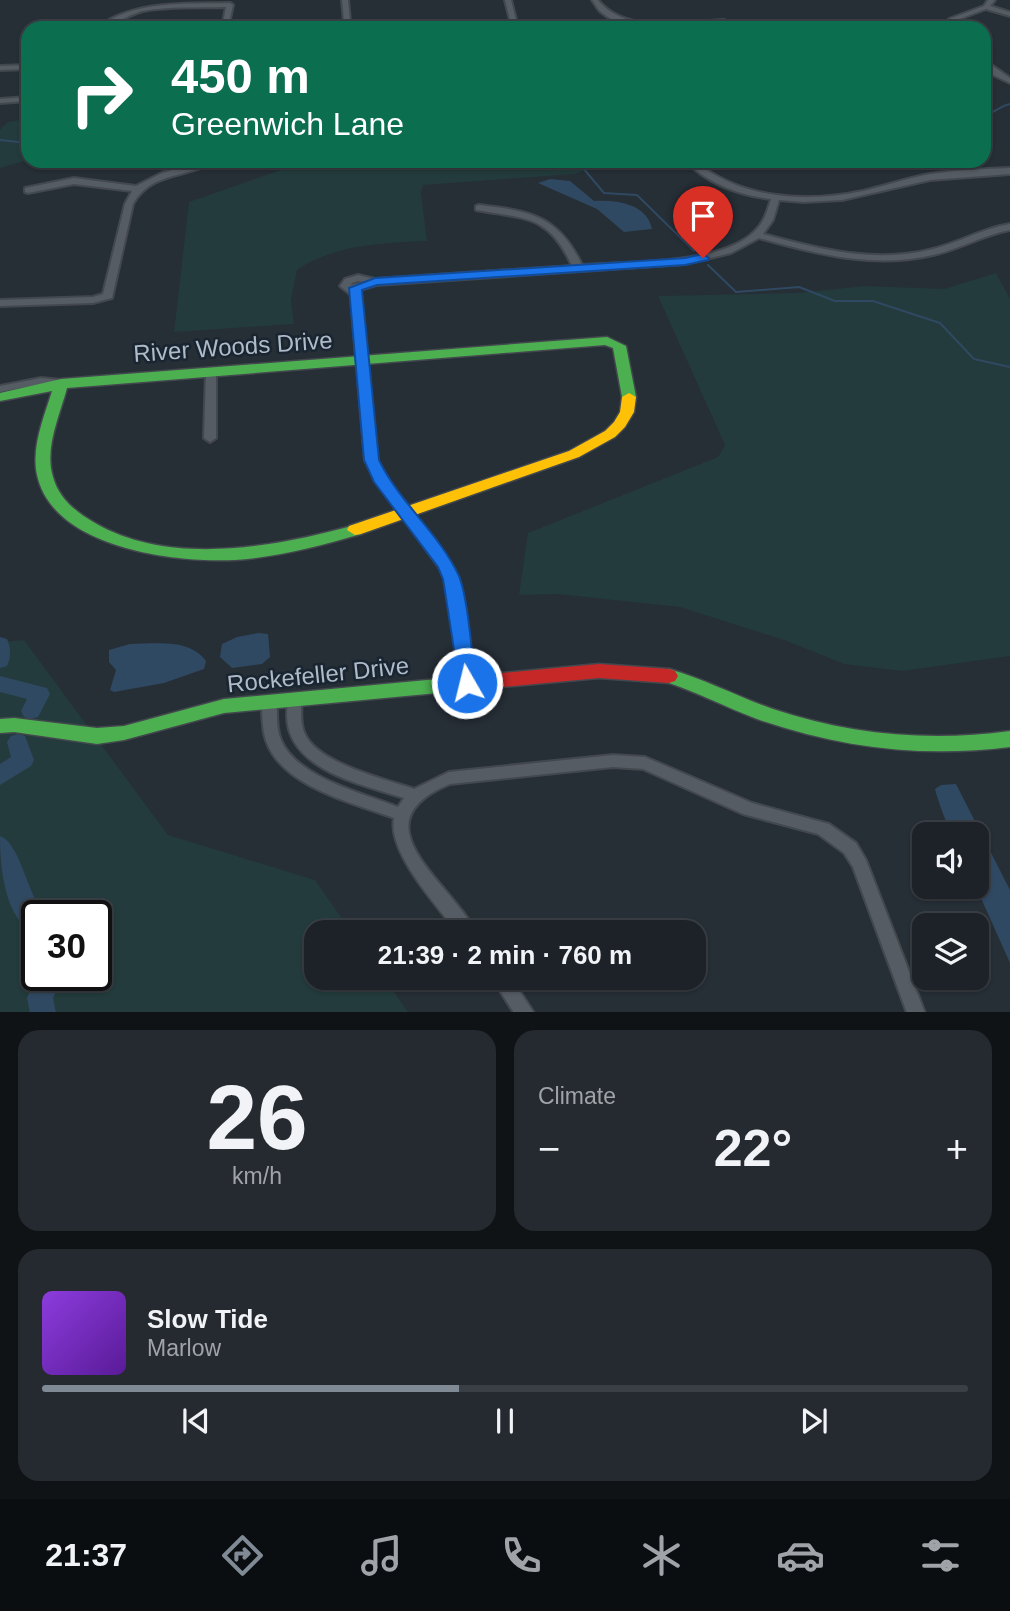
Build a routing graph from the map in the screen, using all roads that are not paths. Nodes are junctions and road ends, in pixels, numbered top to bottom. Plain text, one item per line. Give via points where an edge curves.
1 (345, 0) edge
2 (508, 0) edge
3 (595, 0) edge
4 (992, 0) edge
5 (986, 7) junction
6 (1010, 14) edge
7 (111, 21) edge
8 (227, 21) edge
9 (347, 21) edge
10 (513, 21) edge
11 (625, 21) edge
12 (950, 21) edge
13 (21, 67) edge
14 (0, 68) edge
15 (991, 70) edge
16 (1010, 80) edge
17 (21, 100) edge
18 (0, 101) edge
19 (188, 168) edge
20 (701, 168) edge
21 (1010, 172) edge
22 (137, 189) junction
23 (28, 190) dead end
24 (776, 197) junction
25 (479, 208) dead end
26 (1010, 227) edge
27 (757, 235) junction
28 (578, 268) junction
29 (354, 287) joint
30 (0, 303) edge
31 (362, 360) junction
32 (211, 371) junction
33 (61, 383) junction
34 (0, 389) edge
35 (0, 397) edge
36 (210, 438) dead end
37 (406, 513) junction
38 (467, 683) junction
39 (295, 699) junction
40 (270, 702) junction
41 (0, 726) edge
42 (1010, 739) edge
43 (302, 743) junction
44 (281, 754) junction
45 (377, 782) junction
46 (414, 795) junction
47 (368, 800) junction
48 (403, 815) junction
49 (459, 920) edge
50 (509, 990) edge
51 (524, 1012) edge
52 (916, 1012) edge

1 - 9 street
2 - 10 street
3 - 11 street via 604,13
4 - 5 street
5 - 6 street
5 - 12 street
7 - 8 street via 140,11 230,5
13 - 14 street
15 - 16 street
17 - 18 street
19 - 22 street
20 - 24 street via 726,184
21 - 24 street via 935,176 841,197
22 - 23 street via 74,181
22 - 30 street via 129,204 108,296
24 - 27 street
25 - 28 street via 522,215 552,228 567,242
26 - 27 street via 936,251 880,259 805,250
27 - 28 street via 723,253 685,261
28 - 29 street via 375,282 358,278
29 - 31 street
31 - 32 street, River Woods Drive
31 - 37 street via 371,460
31 - 37 street, River Woods Drive via 607,341 617,344 631,383 626,415 606,437 574,454
32 - 33 street, River Woods Drive
32 - 36 street
33 - 34 street, River Woods Drive via 41,381
33 - 35 street, River Woods Drive
33 - 37 street via 44,464 48,485 69,513 112,537 207,555 262,552 321,542
37 - 38 street via 452,579
38 - 39 street, Rockefeller Drive
38 - 42 street, Rockefeller Drive via 599,671 643,672 681,679 765,714 873,739 939,746
39 - 40 street, Rockefeller Drive
39 - 43 street via 295,728
40 - 41 street, Rockefeller Drive via 224,706 110,735
40 - 44 street via 272,738
43 - 44 street
43 - 45 street via 326,762
44 - 47 street via 310,779
45 - 46 street
45 - 47 street
46 - 48 street
46 - 52 street via 449,778 629,760 661,768 749,808 823,829 856,855
47 - 48 street
48 - 49 street via 405,844
50 - 51 street

